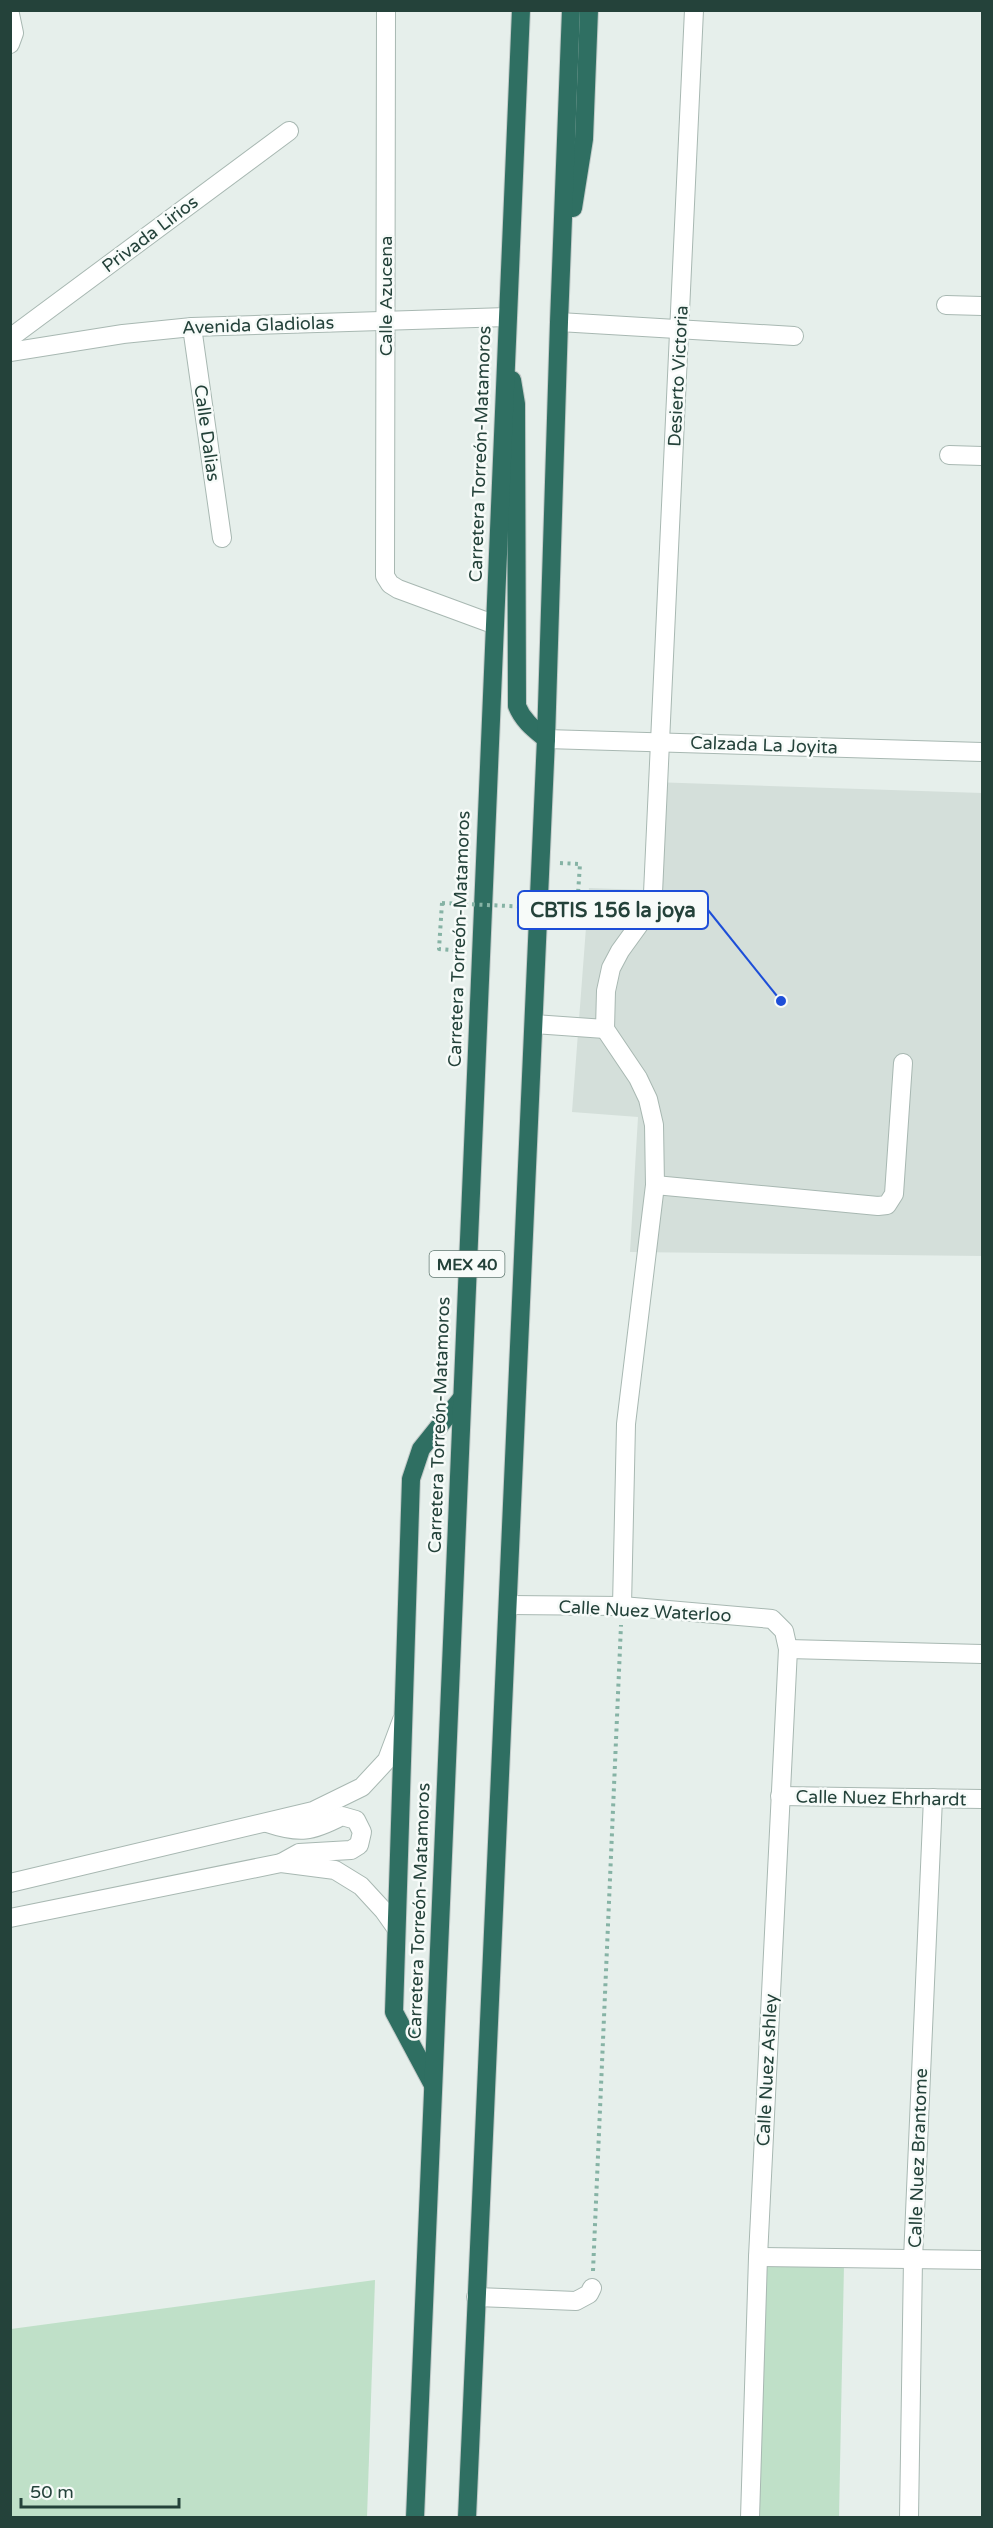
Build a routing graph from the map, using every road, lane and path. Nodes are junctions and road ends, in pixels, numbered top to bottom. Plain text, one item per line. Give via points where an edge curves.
1 (386, 10) edge
2 (521, 10) edge
3 (571, 10) edge
4 (589, 10) edge
5 (694, 10) edge
6 (10, 14) edge
7 (10, 44) edge
8 (289, 131) dead end
9 (560, 293) junction
10 (946, 305) dead end
11 (982, 306) edge
12 (507, 317) junction
13 (386, 321) junction
14 (559, 322) junction
15 (192, 327) junction
16 (680, 329) junction
17 (794, 336) dead end
18 (10, 338) edge
19 (506, 339) junction
20 (10, 352) edge
21 (948, 455) dead end
22 (982, 456) edge
23 (222, 538) dead end
24 (494, 624) junction
25 (546, 739) junction
26 (661, 742) junction
27 (982, 752) edge
28 (541, 862) junction
29 (480, 953) junction
30 (534, 1024) junction
31 (606, 1029) junction
32 (903, 1064) dead end
33 (655, 1185) junction
34 (461, 1399) junction
35 (509, 1605) junction
36 (622, 1606) junction
37 (780, 1625) joint
38 (788, 1649) junction
39 (982, 1654) edge
40 (403, 1718) junction
41 (780, 1796) junction
42 (933, 1798) junction
43 (982, 1799) edge
44 (266, 1823) junction
45 (281, 1863) junction
46 (10, 1883) edge
47 (10, 1918) edge
48 (396, 1928) junction
49 (433, 2085) junction
50 (758, 2257) junction
51 (913, 2259) junction
52 (982, 2260) edge
53 (592, 2288) joint
54 (476, 2296) junction
55 (415, 2517) edge
56 (467, 2517) edge
57 (750, 2517) edge
58 (909, 2517) edge

1 - 13 street, Calle Azucena
2 - 12 highway, Carretera Torreón-Matamoros / MEX 40
3 - 9 highway, MEX 40
4 - 9 highway via 584,140
5 - 16 street, Desierto Victoria
6 - 7 street via 14,33
8 - 18 street, Privada Lirios
9 - 14 highway, MEX 40
10 - 11 street
12 - 13 street, Avenida Gladiolas
12 - 19 highway, Carretera Torreón-Matamoros / MEX 40
13 - 15 street, Avenida Gladiolas
13 - 24 street, Calle Azucena via 387,581 398,589
14 - 16 street
14 - 25 highway, MEX 40
15 - 20 street, Avenida Gladiolas
15 - 23 street, Calle Dalias
16 - 17 street
16 - 26 street, Desierto Victoria
19 - 24 highway, Carretera Torreón-Matamoros / MEX 40
19 - 25 highway via 516,404 517,706 521,716
21 - 22 street
24 - 29 highway, Carretera Torreón-Matamoros / MEX 40
25 - 26 street, Calzada La Joyita
25 - 28 highway, MEX 40
26 - 27 street, Calzada La Joyita
26 - 31 street, Desierto Victoria via 653,893 646,915 611,968 606,991
28 - 29 path, bridge via 580,864 577,909 442,903 439,949
28 - 30 highway, MEX 40
29 - 34 highway, Carretera Torreón-Matamoros / MEX 40
30 - 31 street
30 - 35 highway, MEX 40
31 - 33 street via 638,1078 652,1113
32 - 33 street via 894,1194 887,1205
33 - 36 street via 626,1424
34 - 40 highway via 421,1449 411,1479
34 - 49 highway, Carretera Torreón-Matamoros / MEX 40
35 - 36 street, Calle Nuez Waterloo
35 - 54 highway, MEX 40
36 - 37 street, Calle Nuez Waterloo via 772,1619
36 - 53 path
37 - 38 street, Calle Nuez Ashley
38 - 39 street
38 - 41 street, Calle Nuez Ashley
40 - 44 street via 387,1760 362,1787 313,1812
40 - 48 highway
41 - 42 street, Calle Nuez Ehrhardt
41 - 50 street, Calle Nuez Ashley
42 - 43 street, Calle Nuez Ehrhardt
42 - 51 street, Calle Nuez Brantome
44 - 45 street via 292,1831 312,1829 342,1816 356,1820 362,1832 359,1845 351,1850 299,1853
44 - 46 street
45 - 47 street
45 - 48 street via 335,1870 361,1886
48 - 49 highway via 393,2012
49 - 55 highway, Carretera Torreón-Matamoros / MEX 40
50 - 51 street
50 - 57 street, Calle Nuez Ashley
51 - 52 street
51 - 58 street, Calle Nuez Brantome
53 - 54 street via 576,2301
54 - 56 highway, MEX 40

